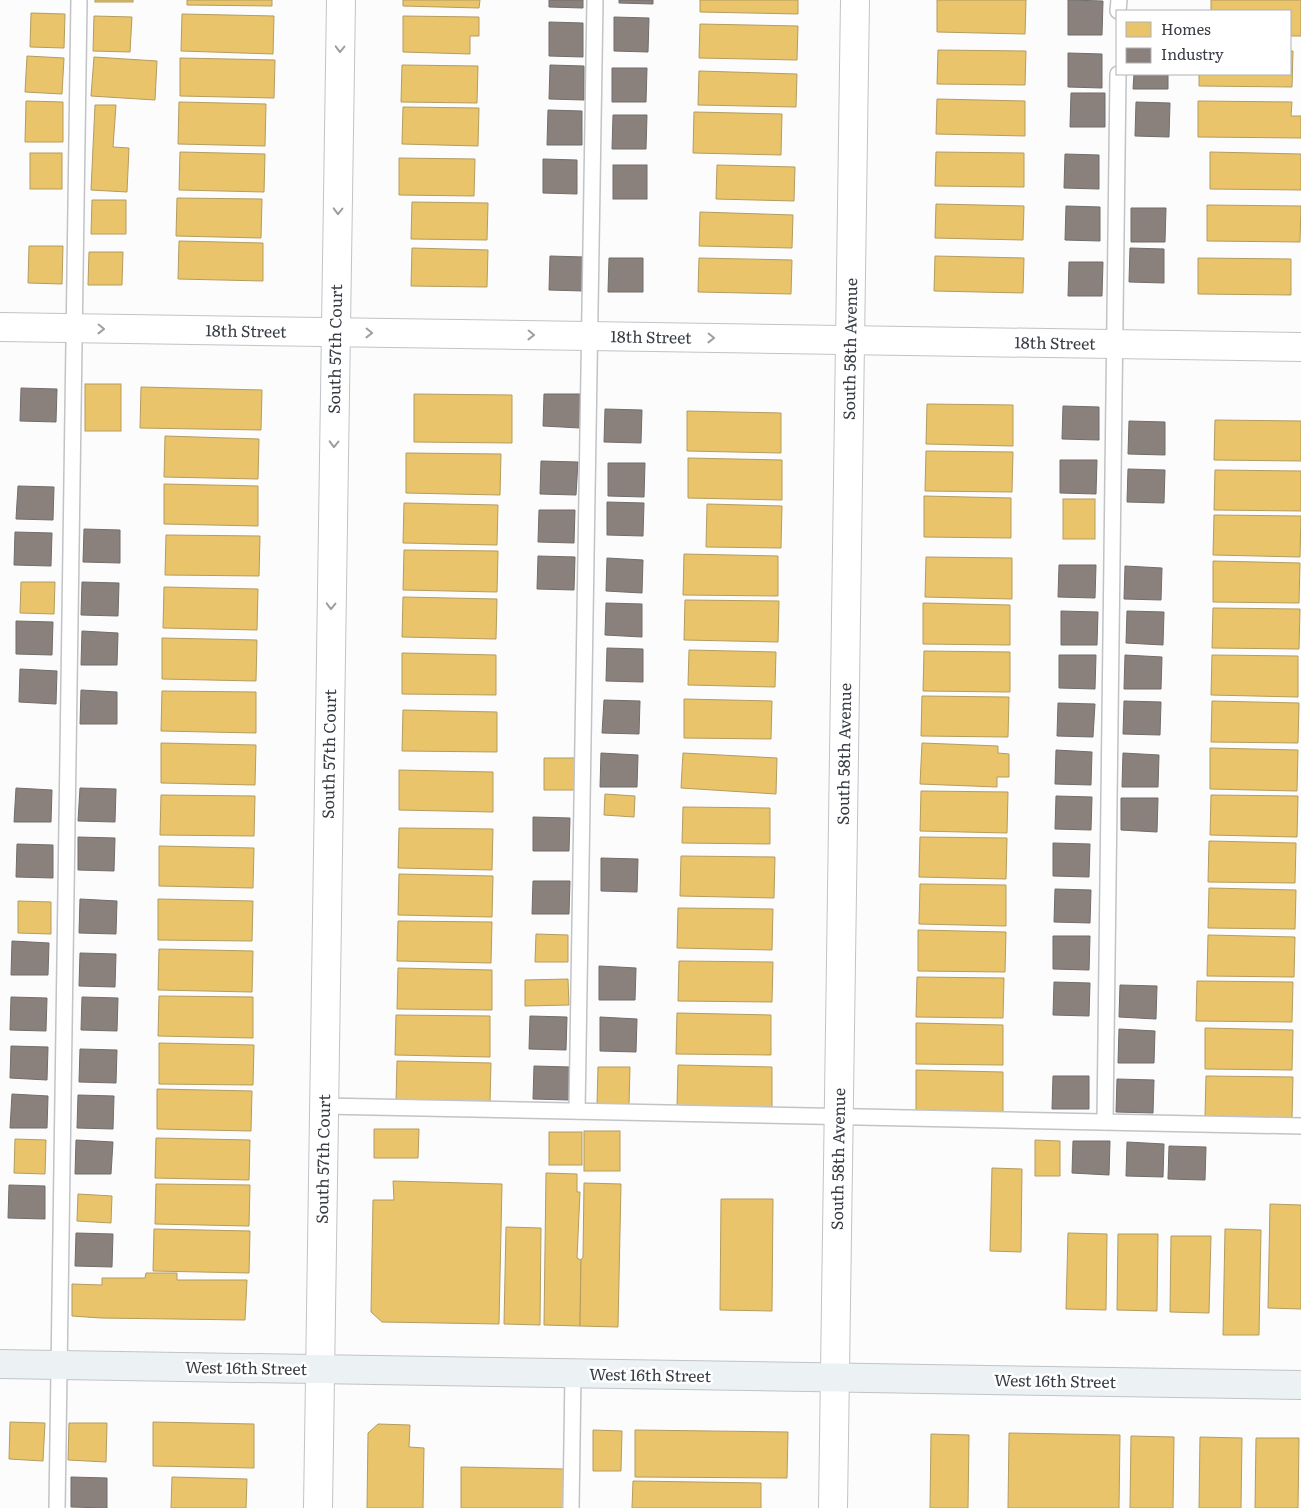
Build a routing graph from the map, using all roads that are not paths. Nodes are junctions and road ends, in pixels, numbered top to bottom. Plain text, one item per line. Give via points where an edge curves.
1 (79, 0) edge
2 (341, 0) edge
3 (595, 0) edge
4 (855, 0) edge
5 (1118, 75) edge
6 (0, 327) edge
7 (74, 328) junction
8 (336, 332) junction
9 (590, 336) junction
10 (850, 340) junction
11 (1114, 344) junction
12 (1301, 347) edge
13 (324, 1106) junction
14 (577, 1111) junction
15 (838, 1116) junction
16 (1105, 1122) junction
17 (1301, 1126) edge
18 (0, 1364) edge
19 (59, 1365) junction
20 (320, 1369) junction
21 (573, 1374) junction
22 (834, 1378) junction
23 (1301, 1385) edge
24 (57, 1508) edge
25 (318, 1508) edge
26 (571, 1508) edge
27 (832, 1508) edge

1 - 7 lane
2 -> 8 street, South 57th Court
3 - 9 lane
4 - 10 street, South 58th Avenue
5 - 11 lane
6 - 7 street, 18th Street
7 -> 8 street, 18th Street
7 - 19 lane
8 -> 9 street, 18th Street
8 -> 13 street, South 57th Court
9 -> 10 street, 18th Street
9 - 14 lane
10 - 11 street, 18th Street
10 - 15 street, South 58th Avenue
11 - 12 street, 18th Street
11 - 16 lane
13 - 14 lane
13 - 20 street, South 57th Court
14 - 15 lane
15 - 16 lane
15 - 22 street, South 58th Avenue
16 - 17 lane
18 - 19 street, West 16th Street
19 - 20 street, West 16th Street
19 - 24 lane
20 - 21 street, West 16th Street
20 - 25 street, South 57th Court
21 - 22 street, West 16th Street
21 - 26 lane
22 - 23 street, West 16th Street
22 - 27 street, South 58th Avenue

